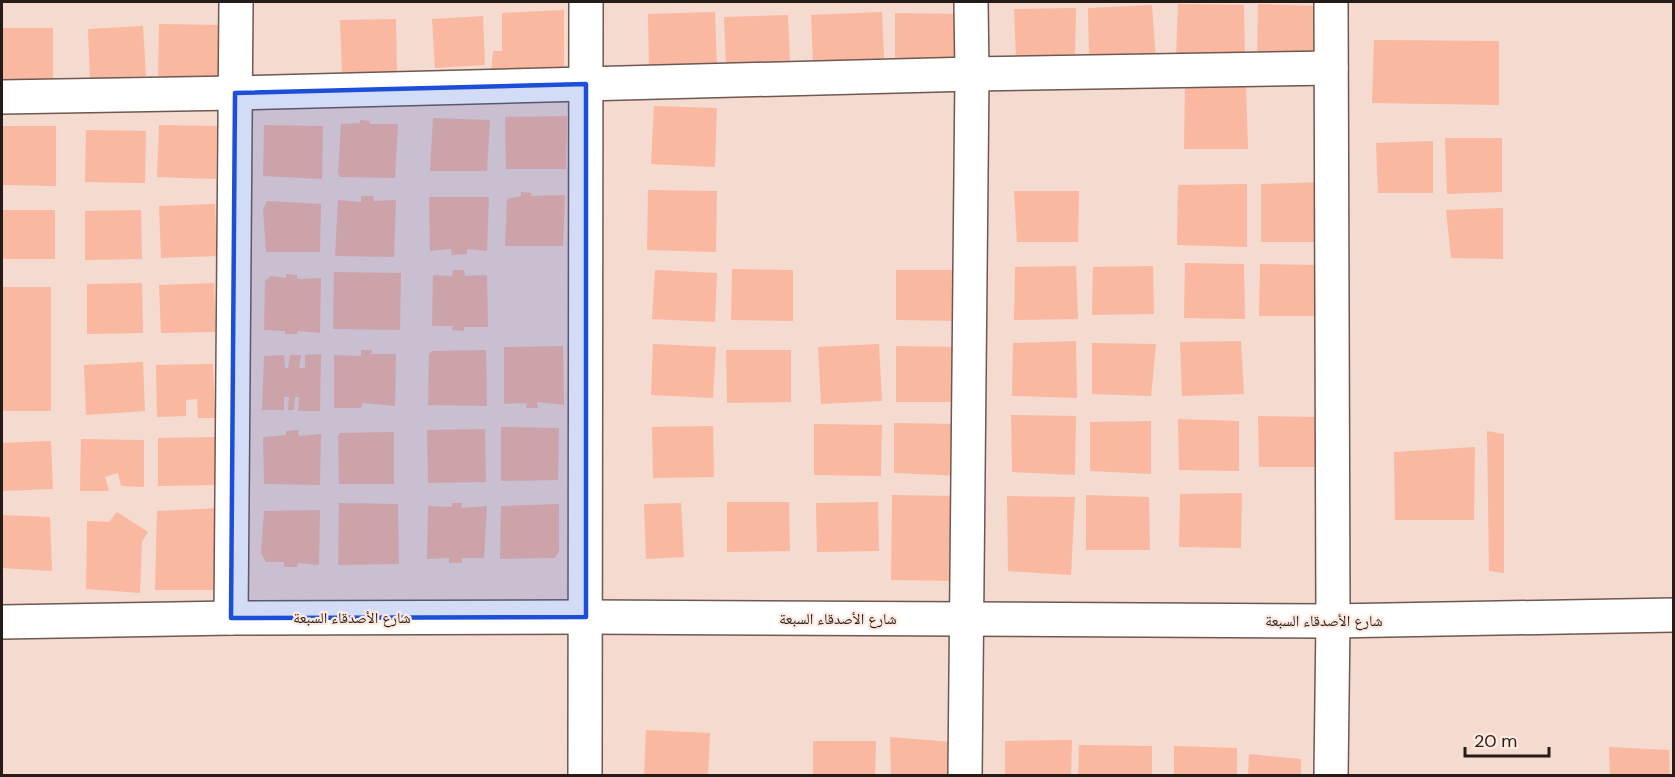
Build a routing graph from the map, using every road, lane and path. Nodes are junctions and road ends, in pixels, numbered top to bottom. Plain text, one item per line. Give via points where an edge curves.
1 (236, 2) edge
2 (586, 2) edge
3 (971, 2) edge
4 (1331, 2) edge
5 (1331, 68) junction
6 (972, 74) junction
7 (586, 84) junction
8 (235, 93) junction
9 (2, 97) edge
10 (1674, 615) edge
11 (586, 617) junction
12 (231, 618) junction
13 (966, 619) junction
14 (1333, 621) junction
15 (2, 622) edge
16 (585, 776) edge
17 (965, 776) edge
18 (1331, 776) edge

1 - 8 street
2 - 7 street
3 - 6 street
4 - 5 street
5 - 6 street
5 - 14 street
6 - 7 street
6 - 13 street
7 - 8 street
7 - 11 street
8 - 9 street
8 - 12 street
10 - 14 street, شارع الأصدقاء السبعة
11 - 12 street, شارع الأصدقاء السبعة
11 - 13 street, شارع الأصدقاء السبعة
11 - 16 street
12 - 15 street, شارع الأصدقاء السبعة
13 - 14 street, شارع الأصدقاء السبعة
13 - 17 street
14 - 18 street

